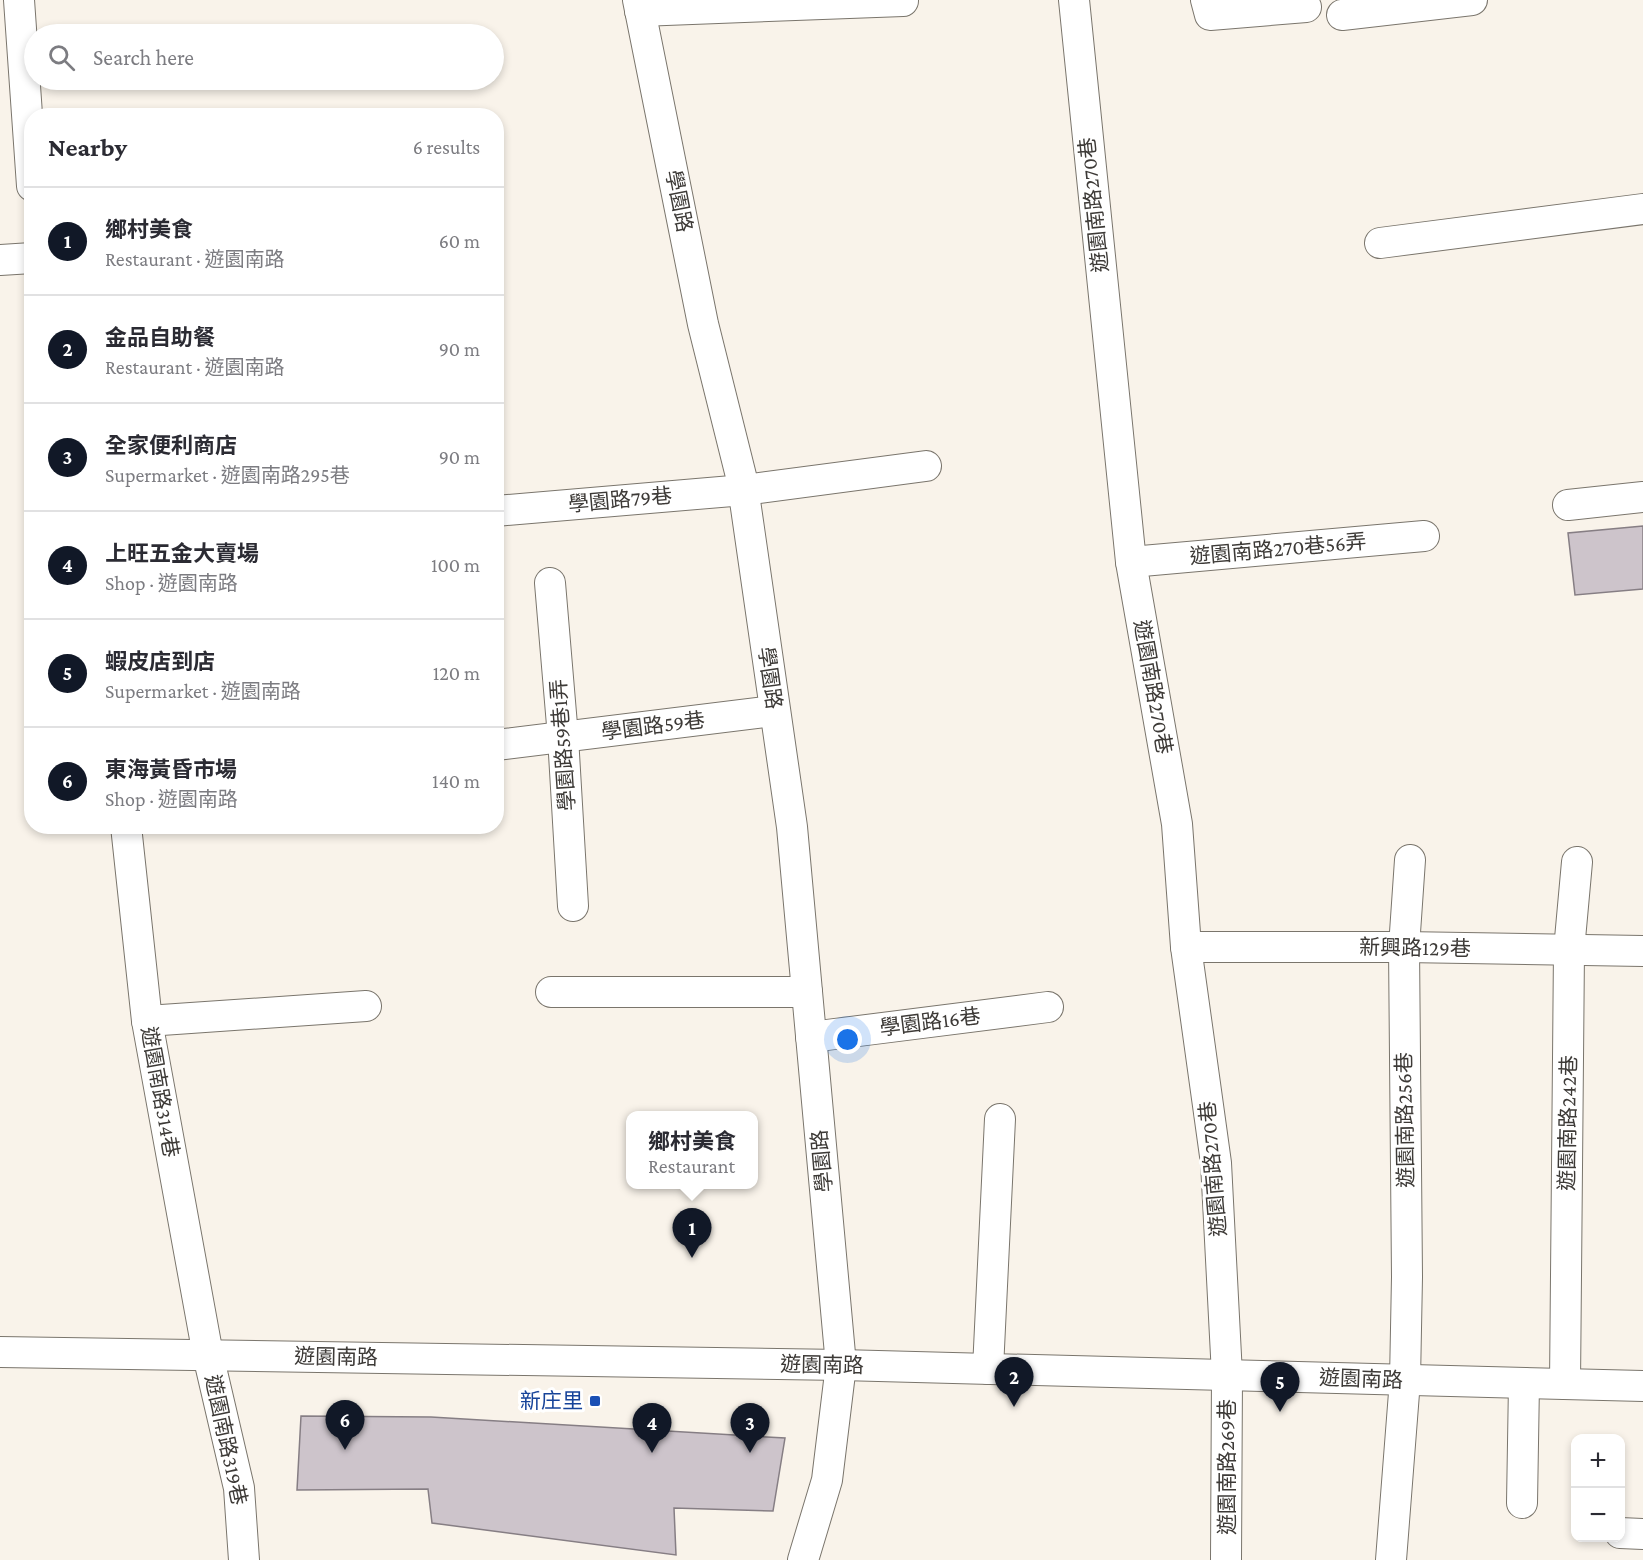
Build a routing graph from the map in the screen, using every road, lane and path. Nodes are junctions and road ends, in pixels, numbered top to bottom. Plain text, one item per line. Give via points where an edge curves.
1 (19, 0) edge
2 (1074, 0) edge
3 (1206, 0) edge
4 (1472, 0) edge
5 (903, 1) edge
6 (639, 6) edge
7 (1306, 7) dead end
8 (1342, 15) dead end
9 (24, 72) edge
10 (25, 90) edge
11 (27, 108) edge
12 (1643, 209) edge
13 (1380, 243) dead end
14 (24, 258) edge
15 (0, 260) edge
16 (926, 466) dead end
17 (744, 490) junction
18 (1643, 497) edge
19 (1568, 505) dead end
20 (504, 510) edge
21 (1424, 536) dead end
22 (1131, 562) junction
23 (550, 583) dead end
24 (774, 711) junction
25 (563, 737) junction
26 (504, 744) edge
27 (127, 834) edge
28 (1410, 860) dead end
29 (1577, 862) dead end
30 (573, 906) dead end
31 (1186, 947) junction
32 (1404, 947) junction
33 (1569, 950) junction
34 (1643, 951) edge
35 (551, 992) dead end
36 (807, 992) junction
37 (366, 1006) dead end
38 (1048, 1006) dead end
39 (147, 1021) junction
40 (811, 1037) junction
41 (1000, 1119) dead end
42 (0, 1352) edge
43 (208, 1355) junction
44 (841, 1365) junction
45 (988, 1370) junction
46 (1227, 1375) junction
47 (1405, 1380) junction
48 (1524, 1383) junction
49 (1565, 1384) junction
50 (1643, 1386) edge
51 (1522, 1503) dead end
52 (1625, 1533) edge
53 (1643, 1534) edge
54 (244, 1560) edge
55 (803, 1560) edge
56 (1226, 1560) edge
57 (1391, 1560) edge

1 - 9 street
2 - 22 street, 遊園南路270巷
3 - 7 street via 1210,15
4 - 8 street
5 - 6 street
6 - 17 street, 學園路 via 704,324
10 - 11 street
12 - 13 street
14 - 15 street
16 - 17 street, 學園路79巷
17 - 20 street, 學園路79巷
17 - 24 street, 學園路
18 - 19 street
21 - 22 street, 遊園南路270巷56弄
22 - 31 street, 遊園南路270巷 via 1177,824
23 - 25 street, 學園路59巷1弄
24 - 25 street, 學園路59巷
24 - 36 street, 學園路 via 792,827
25 - 26 street, 學園路59巷
25 - 30 street, 學園路59巷1弄
27 - 39 street, 遊園南路314巷
28 - 32 street, 遊園南路256巷
29 - 33 street, 遊園南路242巷
31 - 32 street, 新興路129巷
31 - 46 street, 遊園南路270巷 via 1216,1162
32 - 33 street, 新興路129巷
32 - 47 street, 遊園南路256巷
33 - 34 street, 新興路129巷
33 - 49 street, 遊園南路242巷
35 - 36 street
36 - 40 street, 學園路
37 - 39 street
38 - 40 street, 學園路16巷
39 - 43 street, 遊園南路314巷
40 - 44 street, 學園路
41 - 45 street
42 - 43 street, 遊園南路
43 - 44 street, 遊園南路
43 - 54 street, 遊園南路319巷 via 240,1488
44 - 45 street, 遊園南路
44 - 55 street, 學園路 via 826,1480
45 - 46 street, 遊園南路
46 - 47 street, 遊園南路
46 - 56 street, 遊園南路269巷
47 - 48 street, 遊園南路
47 - 57 street, 遊園南路256巷
48 - 49 street, 遊園南路
48 - 51 street
49 - 50 street, 遊園南路
52 - 53 street

